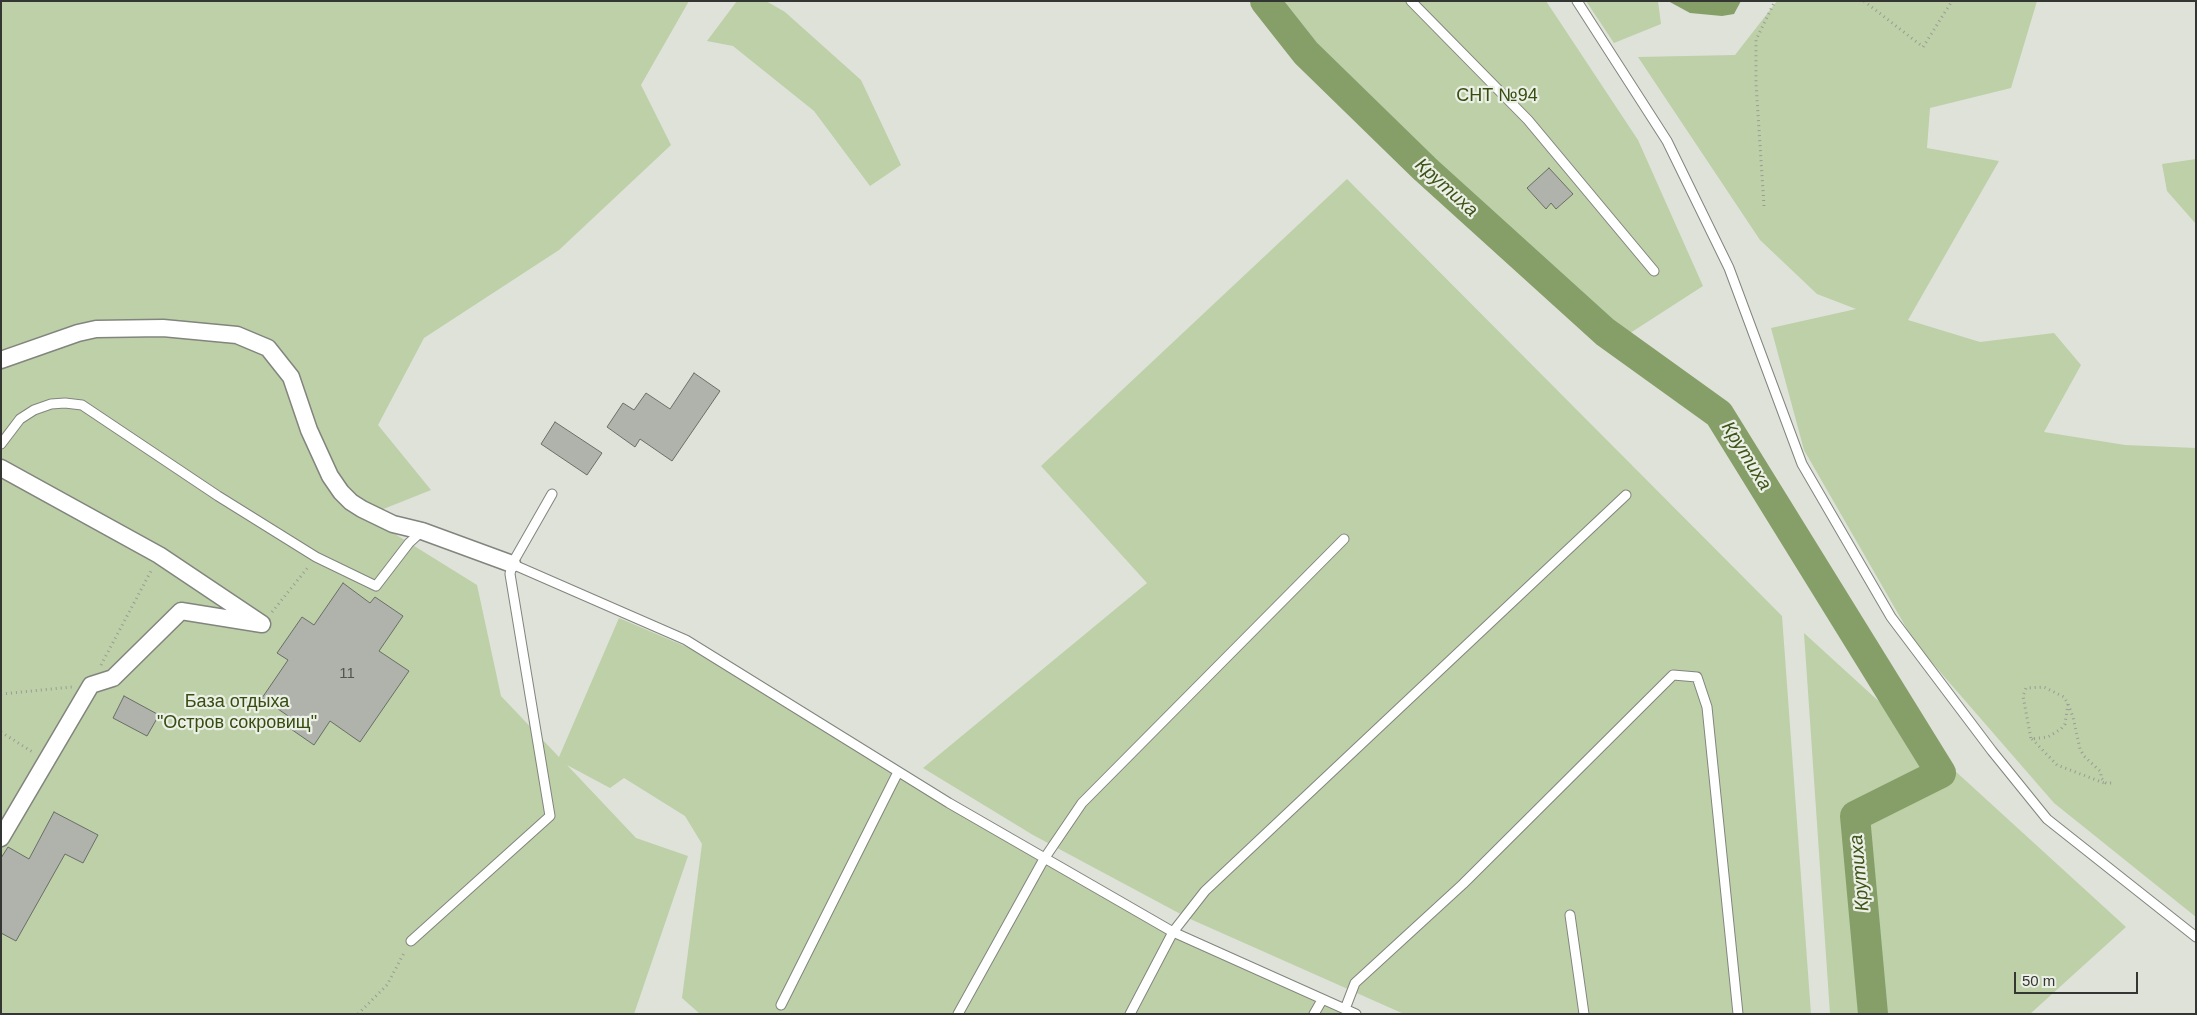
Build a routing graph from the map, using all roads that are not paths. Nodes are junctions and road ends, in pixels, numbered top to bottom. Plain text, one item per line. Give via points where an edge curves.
1 (1411, 1) edge
2 (1577, 1) edge
3 (1654, 272) dead end
4 (1, 360) edge
5 (1, 444) edge
6 (1, 468) edge
7 (552, 494) dead end
8 (1626, 495) dead end
9 (422, 531) junction
10 (1344, 540) dead end
11 (512, 564) junction
12 (898, 772) junction
13 (1, 838) edge
14 (1044, 859) junction
15 (1570, 915) dead end
16 (1173, 932) junction
17 (2196, 937) edge
18 (411, 941) road end
19 (1322, 1000) junction
20 (781, 1005) dead end
21 (1345, 1009) junction
22 (958, 1014) edge
23 (1130, 1014) edge
24 (1314, 1014) edge
25 (1356, 1014) edge
26 (1584, 1014) edge
27 (1738, 1014) edge

1 - 3 lane via 1528,120
2 - 17 lane via 1667,141 1729,268 1802,464 1891,617 2047,819
4 - 9 street via 96,329 163,328 237,335 268,348 291,377 313,437 330,476 341,492 362,509 393,524
5 - 9 lane via 20,419 34,410 51,404 82,406 316,557 376,586
6 - 13 street via 159,555 262,624 181,611 113,678 91,685
7 - 11 lane
8 - 16 lane via 1205,891
9 - 11 street
10 - 14 lane via 1082,803
11 - 12 lane via 686,640
11 - 18 lane via 510,574 550,816
12 - 14 lane
12 - 20 lane
14 - 16 lane
14 - 22 lane
15 - 26 lane
16 - 19 lane
16 - 23 lane
19 - 21 lane
19 - 24 lane
21 - 25 lane
21 - 27 lane via 1355,983 1463,884 1673,675 1697,677 1707,707

